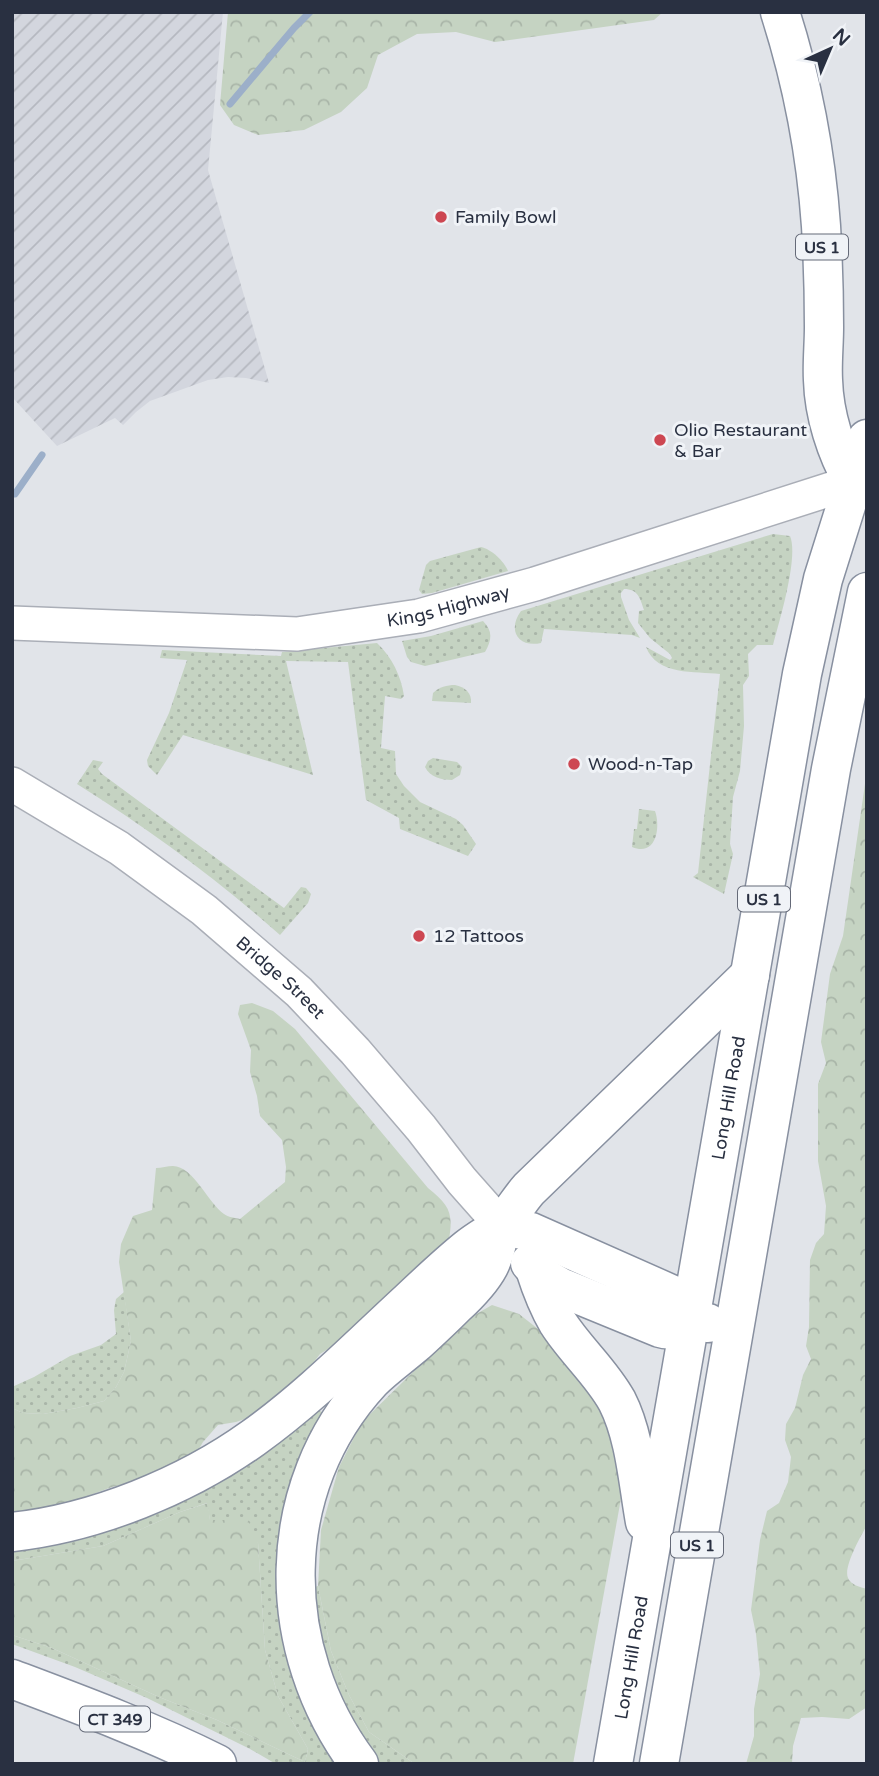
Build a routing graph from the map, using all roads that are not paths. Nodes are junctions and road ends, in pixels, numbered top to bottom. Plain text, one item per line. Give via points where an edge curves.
1 (780, 12) edge
2 (867, 439) edge
3 (860, 479) edge
4 (867, 592) edge
5 (12, 623) edge
6 (12, 784) edge
7 (750, 975) junction
8 (501, 1225) junction
9 (535, 1269) junction
10 (690, 1320) junction
11 (735, 1327) junction
12 (12, 1532) edge
13 (650, 1549) junction
14 (12, 1679) edge
15 (217, 1764) edge
16 (359, 1764) edge
17 (613, 1764) edge
18 (659, 1764) edge

1 - 3 highway, US 1 via 803,100 817,183 825,400 835,443
2 - 3 highway, Long Hill Road
3 - 5 main road, Kings Highway via 535,584 419,616 297,634
3 - 7 highway, Long Hill Road / US 1 via 823,579 807,649
4 - 11 highway, US 1 via 831,769
6 - 8 main road, Bridge Street via 120,848 204,910 299,992 363,1060
7 - 8 highway via 529,1189
7 - 10 highway, Long Hill Road / US 1
8 - 9 highway, Bridge Street
8 - 10 highway via 531,1232 673,1295 684,1304
8 - 12 highway via 452,1261 292,1408 237,1449 121,1506
8 - 16 highway via 496,1251 479,1281 352,1403 321,1456 304,1505 295,1563 305,1652 339,1734
9 - 10 highway, Bridge Street via 560,1287 660,1328 675,1330
9 - 13 highway via 559,1324 618,1403 631,1439
10 - 11 highway, Bridge Street
10 - 13 highway, Long Hill Road / US 1
11 - 18 highway, US 1
13 - 17 highway, Long Hill Road / US 1
14 - 15 highway, CT 349

